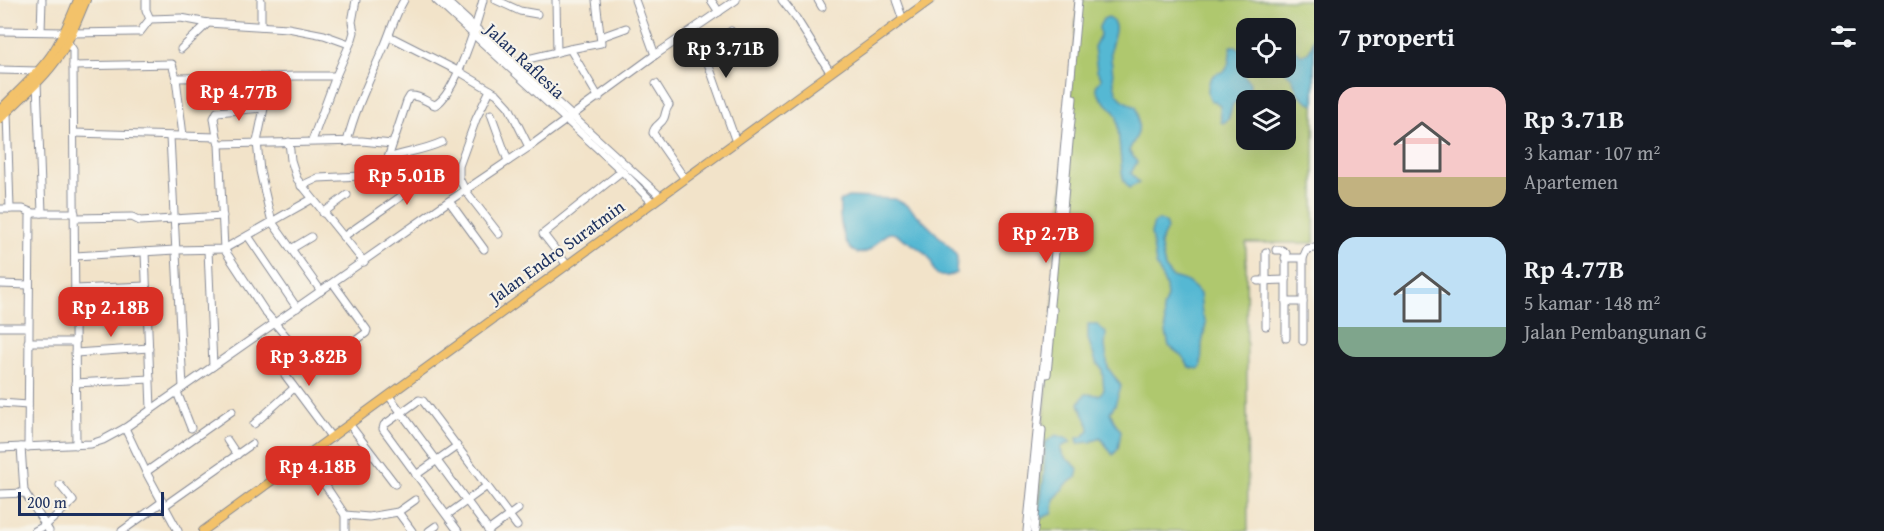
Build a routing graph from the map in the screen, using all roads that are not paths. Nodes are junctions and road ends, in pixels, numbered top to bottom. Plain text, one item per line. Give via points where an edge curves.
1 (42, 0) edge
2 (78, 0) edge
3 (86, 0) edge
4 (146, 0) edge
5 (261, 0) edge
6 (356, 0) edge
7 (404, 0) edge
8 (436, 0) edge
9 (445, 0) edge
10 (483, 0) edge
11 (496, 0) edge
12 (556, 0) edge
13 (596, 0) edge
14 (635, 0) edge
15 (711, 0) edge
16 (736, 0) edge
17 (782, 0) edge
18 (897, 0) edge
19 (930, 0) edge
20 (1078, 0) edge
21 (1083, 0) edge
22 (719, 12) junction
23 (537, 14) dead end
24 (150, 19) junction
25 (903, 20) junction
26 (208, 23) junction
27 (261, 26) junction
28 (626, 28) dead end
29 (693, 30) junction
30 (0, 31) edge
31 (42, 31) junction
32 (474, 31) junction
33 (731, 31) dead end
34 (68, 35) junction
35 (389, 36) junction
36 (601, 36) junction
37 (349, 44) junction
38 (182, 49) dead end
39 (570, 49) junction
40 (704, 50) junction
41 (557, 52) junction
42 (655, 56) junction
43 (511, 64) junction
44 (74, 66) junction
45 (0, 70) edge
46 (38, 71) junction
47 (459, 72) junction
48 (831, 72) junction
49 (336, 76) junction
50 (267, 77) junction
51 (176, 78) junction
52 (37, 82) junction
53 (656, 84) dead end
54 (490, 90) junction
55 (598, 98) junction
56 (264, 108) junction
57 (2, 114) edge
58 (491, 114) dead end
59 (569, 118) junction
60 (74, 133) junction
61 (183, 136) junction
62 (170, 137) junction
63 (218, 141) junction
64 (312, 141) junction
65 (257, 142) junction
66 (289, 142) junction
67 (347, 142) junction
68 (442, 142) dead end
69 (736, 142) junction
70 (392, 144) junction
71 (529, 147) junction
72 (388, 158) junction
73 (508, 161) junction
74 (622, 171) junction
75 (685, 179) junction
76 (302, 186) junction
77 (416, 186) dead end
78 (465, 190) junction
79 (347, 195) dead end
80 (661, 197) junction
81 (312, 199) junction
82 (449, 201) junction
83 (653, 203) junction
84 (0, 209) edge
85 (10, 209) junction
86 (33, 213) junction
87 (42, 213) junction
88 (323, 213) junction
89 (75, 216) junction
90 (223, 216) junction
91 (174, 219) junction
92 (272, 222) junction
93 (499, 234) dead end
94 (248, 236) junction
95 (311, 237) dead end
96 (343, 237) junction
97 (1314, 248) edge
98 (224, 249) junction
99 (291, 249) junction
100 (484, 249) dead end
101 (175, 250) junction
102 (208, 250) junction
103 (1276, 250) dead end
104 (145, 252) junction
105 (1266, 252) dead end
106 (75, 256) junction
107 (1285, 258) junction
108 (1303, 258) junction
109 (364, 262) junction
110 (567, 266) junction
111 (1286, 280) junction
112 (1262, 281) junction
113 (333, 283) junction
114 (0, 284) edge
115 (29, 285) junction
116 (146, 286) junction
117 (75, 289) junction
118 (321, 291) junction
119 (1286, 302) junction
120 (1304, 302) junction
121 (297, 308) junction
122 (147, 316) junction
123 (75, 322) junction
124 (274, 324) junction
125 (1266, 326) dead end
126 (0, 327) edge
127 (28, 327) junction
128 (1286, 338) dead end
129 (326, 340) dead end
130 (1303, 341) dead end
131 (28, 342) junction
132 (75, 342) junction
133 (291, 342) dead end
134 (149, 348) junction
135 (340, 352) dead end
136 (75, 353) junction
137 (213, 366) junction
138 (150, 379) junction
139 (75, 383) junction
140 (294, 388) junction
141 (180, 389) junction
142 (389, 396) junction
143 (0, 403) edge
144 (28, 405) junction
145 (152, 409) junction
146 (232, 411) dead end
147 (400, 412) junction
148 (254, 424) dead end
149 (350, 425) junction
150 (124, 428) junction
151 (191, 428) dead end
152 (332, 438) junction
153 (227, 440) dead end
154 (252, 444) dead end
155 (76, 445) junction
156 (457, 446) junction
157 (24, 447) junction
158 (0, 448) edge
159 (237, 455) junction
160 (303, 459) junction
161 (436, 460) junction
162 (146, 472) junction
163 (416, 475) junction
164 (395, 484) dead end
165 (60, 485) dead end
166 (487, 486) junction
167 (25, 493) junction
168 (0, 494) edge
169 (415, 500) dead end
170 (466, 500) junction
171 (163, 504) junction
172 (518, 509) dead end
173 (398, 512) junction
174 (345, 515) junction
175 (447, 515) junction
176 (510, 516) junction
177 (436, 526) dead end
178 (517, 526) dead end
179 (48, 528) edge
180 (35, 531) edge
181 (123, 531) edge
182 (178, 531) edge
183 (203, 531) edge
184 (345, 531) edge
185 (412, 531) edge
186 (429, 531) edge
187 (458, 531) edge
188 (489, 531) edge
189 (1027, 531) edge
190 (1034, 531) edge

1 - 31 street
2 - 34 main road
3 - 34 main road
4 - 24 street
5 - 27 street
6 - 37 street
7 - 35 street
8 - 32 street, Jalan Raflesia
9 - 32 street, Jalan Raflesia
10 - 32 street
11 - 23 street
12 - 41 street
13 - 36 street
14 - 42 street
15 - 22 street
16 - 22 street
17 - 48 street
18 - 25 street
19 - 25 main road, Jalan Endro Suratmin
20 - 189 street
21 - 190 street
22 - 29 street
24 - 26 street via 181,18
24 - 34 street via 140,32
25 - 48 main road, Jalan Endro Suratmin
26 - 27 street
26 - 38 street
27 - 37 street via 306,30
28 - 36 street
29 - 40 street via 697,45
29 - 42 street
30 - 31 street
31 - 34 street
32 - 43 street, Jalan Raflesia
32 - 47 street
33 - 40 street
34 - 44 street
34 - 46 main road
34 - 52 main road via 57,59
35 - 47 street
35 - 67 street via 360,100
36 - 39 street via 601,43
37 - 49 street
39 - 41 street
39 - 55 street
40 - 69 street
41 - 43 street
42 - 55 street
43 - 59 street, Jalan Raflesia
44 - 51 street via 172,64
44 - 60 street
45 - 46 street
46 - 57 main road
47 - 54 street
47 - 70 street via 437,105 410,96
48 - 69 main road, Jalan Endro Suratmin
49 - 50 street
49 - 64 street
50 - 51 street
50 - 56 street
51 - 61 street
52 - 57 main road
52 - 87 street
53 - 75 street via 669,105 652,133
54 - 71 street via 509,106
54 - 78 street via 459,166
55 - 59 street
56 - 63 street via 215,113
56 - 65 street
57 - 85 street
58 - 73 street
59 - 71 street
59 - 74 street
59 - 80 street
60 - 62 street
60 - 89 street
61 - 62 street
61 - 63 street
62 - 91 street
63 - 65 street
63 - 90 street
64 - 66 street
64 - 67 street
65 - 66 street
65 - 92 street
66 - 76 street via 294,172
67 - 70 street
68 - 72 street
69 - 75 main road, Jalan Endro Suratmin
70 - 72 street
71 - 73 street
72 - 76 street via 384,175 318,178
73 - 78 street
74 - 83 street
74 - 110 street via 543,234
75 - 80 main road, Jalan Endro Suratmin
76 - 81 street
77 - 96 street
78 - 82 street
78 - 93 street
79 - 88 street
80 - 83 main road, Jalan Endro Suratmin
81 - 88 street
81 - 92 street
82 - 100 street
82 - 109 street
83 - 110 main road, Jalan Endro Suratmin
84 - 85 street
85 - 86 street
86 - 87 street
86 - 115 street via 29,219
87 - 89 street
88 - 96 street
89 - 91 street via 132,217 139,221
89 - 106 street
90 - 91 street
90 - 98 street
91 - 101 street
92 - 94 street
92 - 99 street
94 - 98 street
94 - 121 street
95 - 99 street
96 - 109 street
97 - 108 street via 1307,249
98 - 102 street
98 - 124 street
99 - 118 street
101 - 102 street
101 - 104 street
101 - 141 street
102 - 137 street
103 - 107 street via 1285,252
104 - 106 street
104 - 116 street
105 - 112 street
106 - 117 street
107 - 108 street
107 - 111 street
108 - 120 street
109 - 113 street
110 - 142 main road, Jalan Endro Suratmin
111 - 112 street
111 - 119 street
112 - 125 street
113 - 118 street
113 - 135 street via 367,330
114 - 115 street
115 - 127 street
116 - 117 street
116 - 122 street
117 - 123 street
118 - 121 street
119 - 120 street
119 - 128 street
120 - 130 street
121 - 124 street
122 - 123 street
122 - 134 street
123 - 132 street
124 - 133 street
124 - 137 street
126 - 127 street
127 - 131 street
129 - 140 street via 286,373
131 - 132 street
131 - 144 street
132 - 136 street
134 - 136 street
134 - 138 street
136 - 139 street
137 - 141 street
138 - 139 street
138 - 145 street
139 - 155 street
140 - 148 street
140 - 152 street
141 - 145 street
141 - 151 street
142 - 147 street
142 - 149 main road, Jalan Endro Suratmin
143 - 144 street
144 - 157 street
145 - 150 street
146 - 162 street
147 - 156 street via 423,400
147 - 161 street
147 - 163 street via 383,429
149 - 152 main road, Jalan Endro Suratmin
149 - 164 street
150 - 155 street via 98,442
150 - 162 street
152 - 160 main road, Jalan Endro Suratmin
153 - 159 street
154 - 159 street
155 - 157 street
156 - 161 street
156 - 166 street
157 - 158 street
157 - 167 street
159 - 171 street
160 - 174 street
160 - 183 main road, Jalan Endro Suratmin
161 - 163 street
161 - 170 street
162 - 171 street
163 - 175 street
165 - 179 street via 73,501
166 - 170 street
166 - 176 street
167 - 168 street
167 - 179 street
169 - 173 street
170 - 175 street
170 - 188 street
171 - 181 street
171 - 182 street
172 - 176 street
173 - 174 street via 369,517
173 - 185 street
174 - 184 street
175 - 187 street
176 - 178 street
176 - 188 street
177 - 186 street
179 - 180 street

